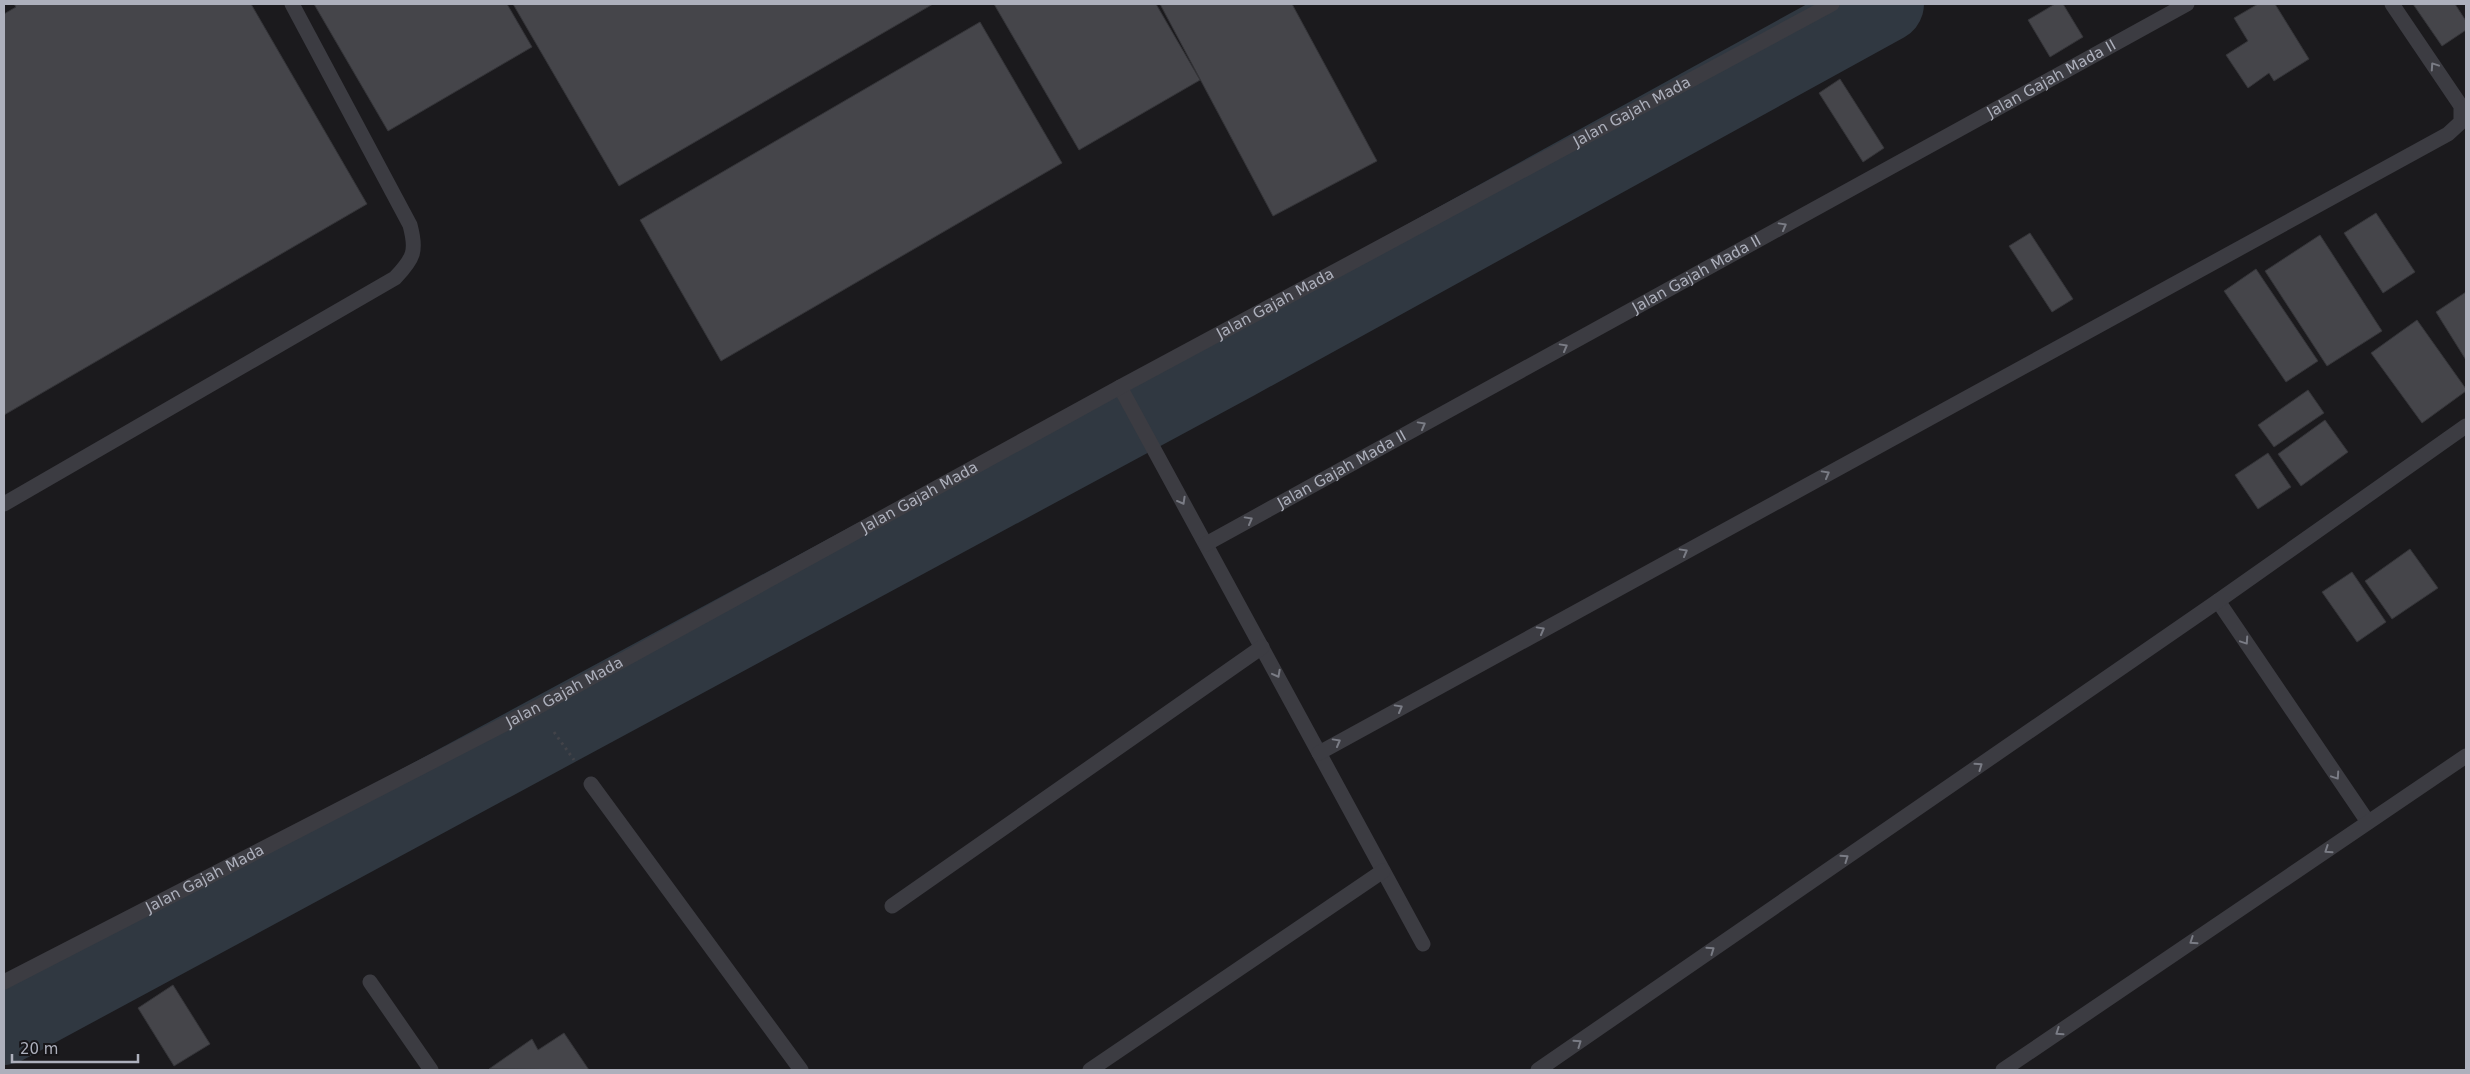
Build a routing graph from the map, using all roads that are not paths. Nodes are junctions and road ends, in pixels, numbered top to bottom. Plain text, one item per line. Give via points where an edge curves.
1 (292, 4) edge
2 (1832, 4) edge
3 (2187, 4) edge
4 (2392, 4) edge
5 (1120, 387) junction
6 (2466, 426) edge
7 (4, 504) edge
8 (1206, 544) junction
9 (2218, 601) junction
10 (1262, 647) junction
11 (1319, 753) junction
12 (2466, 756) edge
13 (591, 784) dead end
14 (2368, 822) junction
15 (1383, 871) junction
16 (892, 906) dead end
17 (1423, 944) dead end
18 (4, 982) edge
19 (370, 982) dead end
20 (798, 1069) edge
21 (431, 1070) edge
22 (1090, 1070) edge
23 (1538, 1070) edge
24 (2003, 1070) edge

1 - 7 street via 410,226 415,245 410,263 396,278
2 - 5 street, Jalan Gajah Mada
8 -> 3 street, Jalan Gajah Mada II
11 -> 4 street via 2448,134 2461,122 2461,106
5 -> 8 street
5 - 18 street, Jalan Gajah Mada via 536,708
6 - 9 street
8 - 10 street
9 -> 14 street
23 -> 9 street
10 -> 11 street
10 - 16 street
11 - 15 street
12 - 14 street
13 - 20 street
14 -> 24 street
15 - 17 street
15 - 22 street
19 - 21 street

